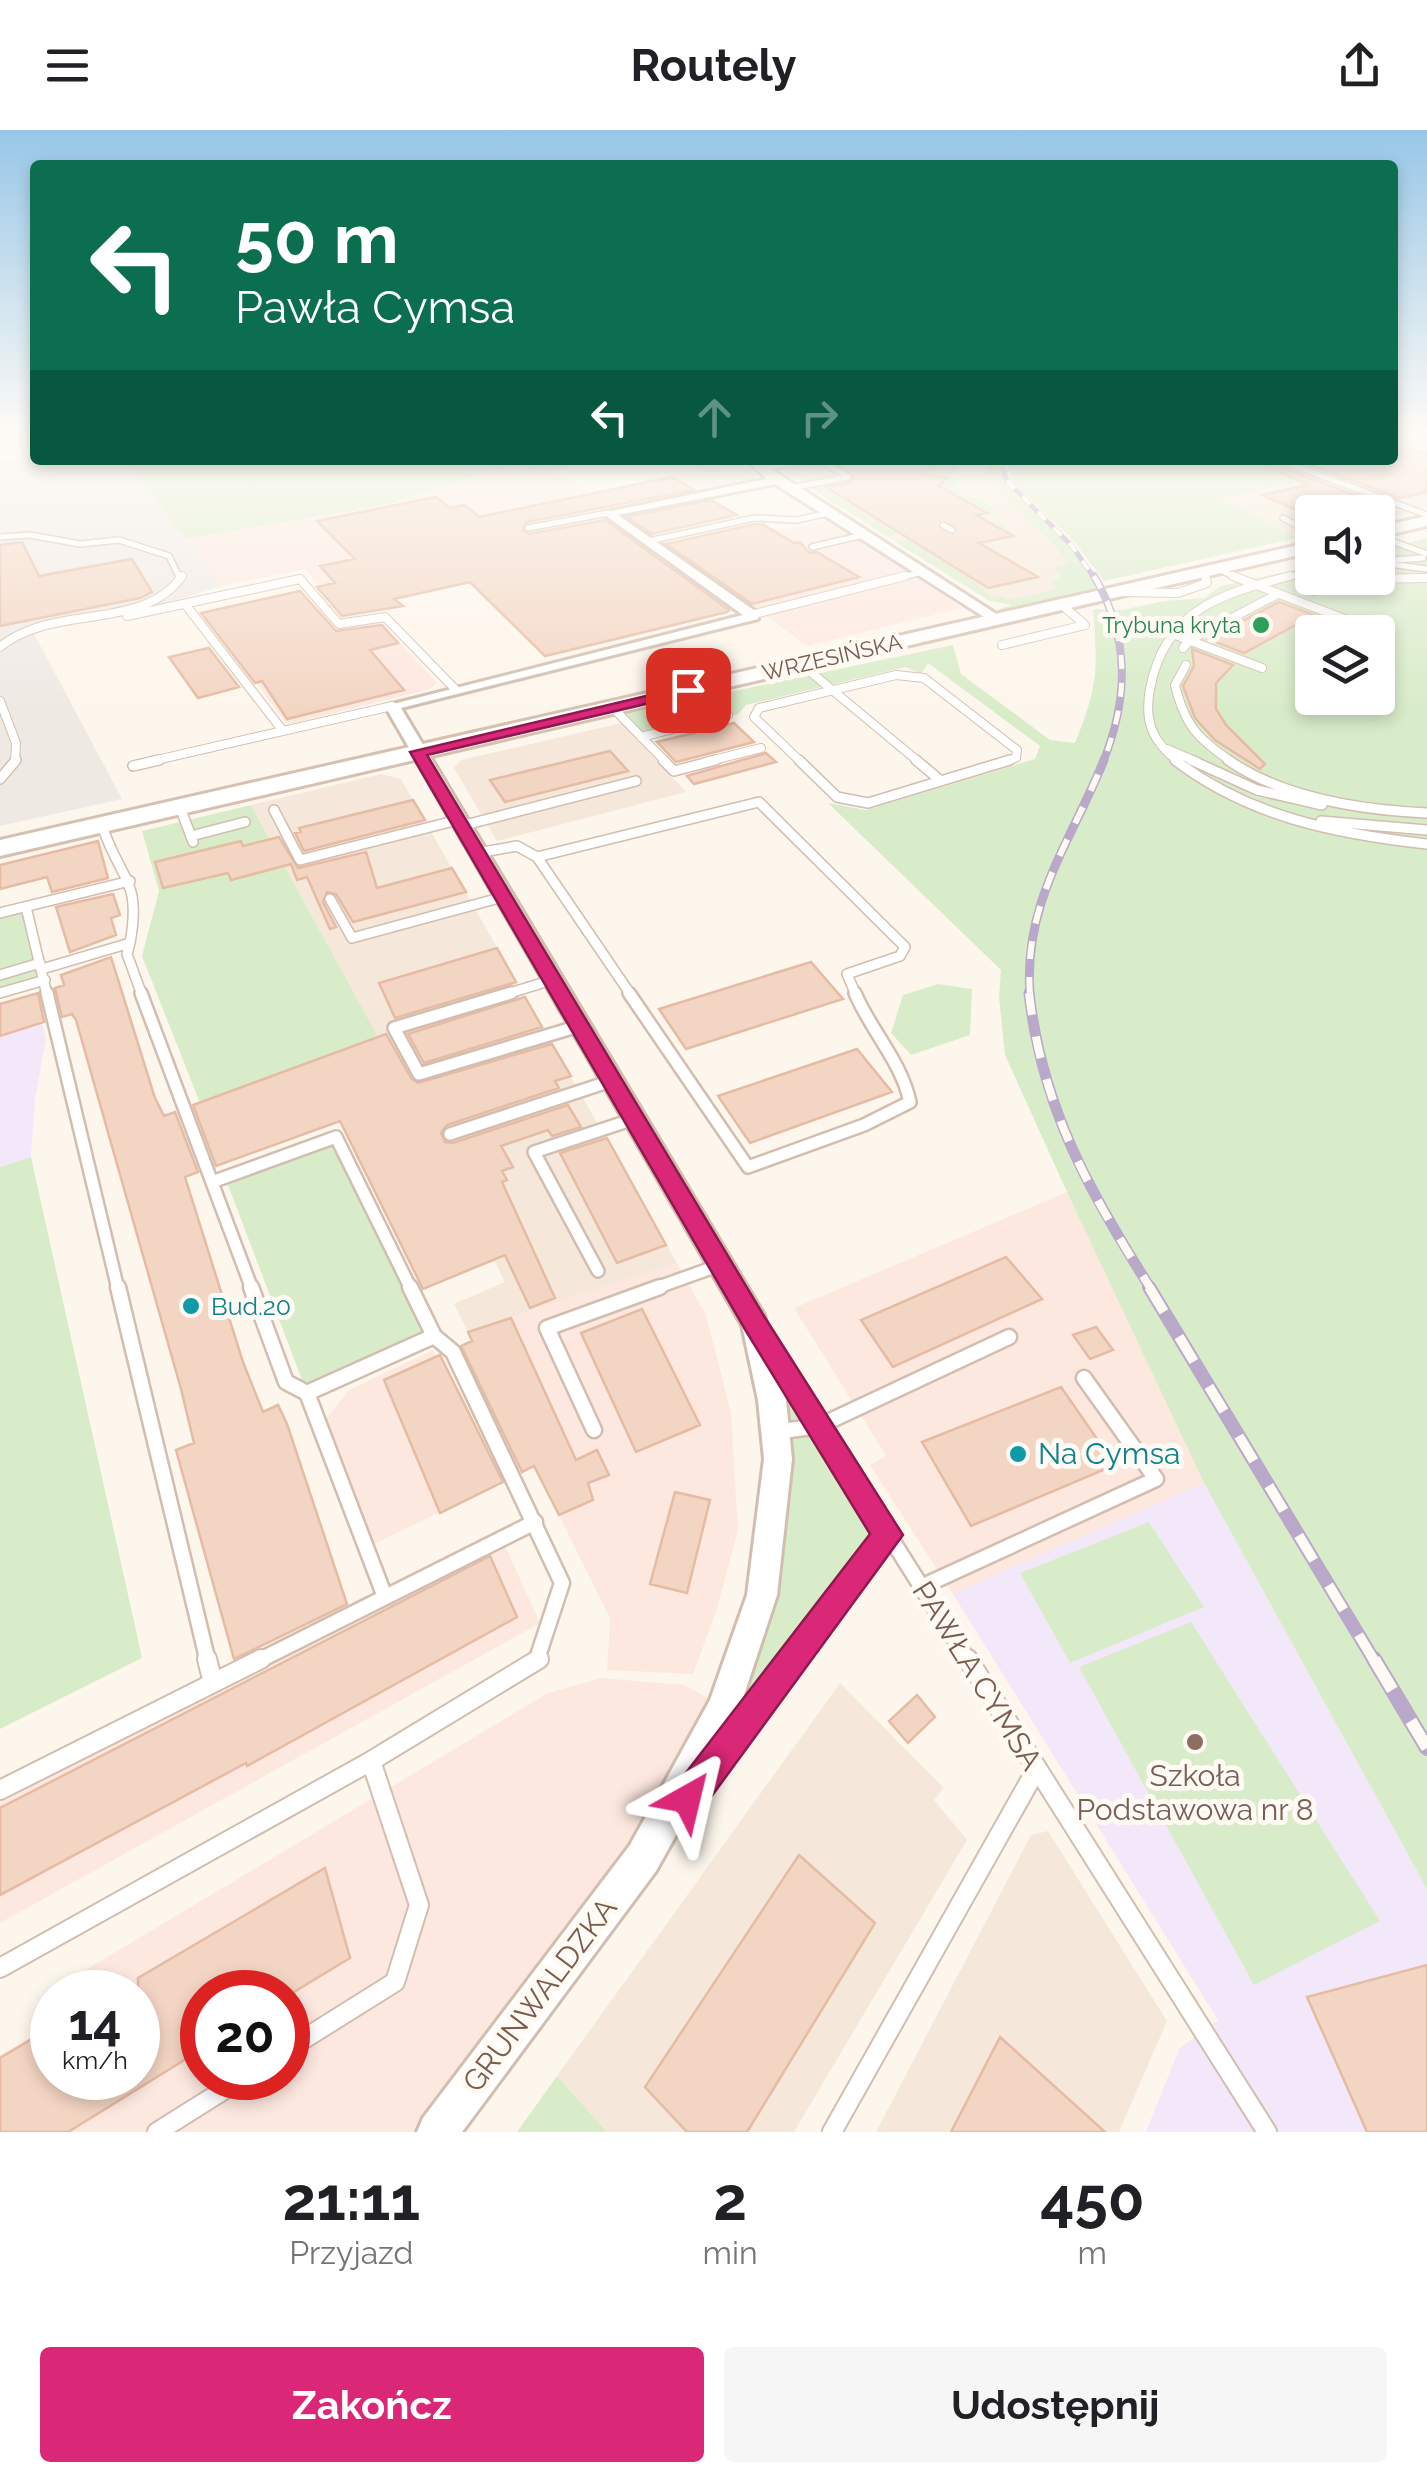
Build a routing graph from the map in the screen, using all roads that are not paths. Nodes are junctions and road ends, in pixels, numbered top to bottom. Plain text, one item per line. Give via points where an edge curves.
1 (543, 525) edge
2 (625, 525) edge
3 (722, 525) edge
4 (848, 525) edge
5 (943, 525) dead end
6 (528, 528) dead end
7 (952, 530) dead end
8 (863, 535) junction
9 (0, 537) edge
10 (649, 542) junction
11 (1395, 542) edge
12 (812, 546) dead end
13 (1295, 552) edge
14 (1427, 556) edge
15 (1395, 560) edge
16 (1395, 565) edge
17 (1427, 570) edge
18 (1211, 571) junction
19 (922, 572) junction
20 (1295, 575) edge
21 (1395, 578) edge
22 (1427, 578) edge
23 (1178, 585) junction
24 (1252, 586) junction
25 (1276, 595) junction
26 (1212, 602) junction
27 (185, 604) junction
28 (1062, 605) junction
29 (751, 614) junction
30 (1333, 615) edge
31 (127, 616) dead end
32 (997, 620) junction
33 (1170, 633) junction
34 (1190, 640) junction
35 (1002, 645) dead end
36 (0, 647) edge
37 (1183, 648) dead end
38 (801, 664) junction
39 (1186, 665) dead end
40 (1262, 668) dead end
41 (456, 690) junction
42 (833, 691) junction
43 (0, 701) edge
44 (392, 706) junction
45 (612, 708) junction
46 (728, 716) dead end
47 (283, 732) junction
48 (640, 737) junction
49 (1163, 746) junction
50 (762, 748) dead end
51 (418, 752) junction
52 (133, 766) dead end
53 (0, 779) edge
54 (636, 781) dead end
55 (941, 781) junction
56 (180, 807) junction
57 (1263, 808) junction
58 (274, 810) dead end
59 (1372, 810) junction
60 (1427, 813) edge
61 (245, 822) dead end
62 (459, 823) junction
63 (102, 825) junction
64 (1427, 830) edge
65 (1427, 844) edge
66 (0, 848) edge
67 (477, 853) junction
68 (537, 857) junction
69 (130, 881) junction
70 (503, 897) junction
71 (330, 899) dead end
72 (26, 907) junction
73 (0, 914) edge
74 (130, 943) junction
75 (42, 971) junction
76 (0, 975) edge
77 (552, 980) junction
78 (0, 993) edge
79 (579, 1026) junction
80 (612, 1081) junction
81 (634, 1120) junction
82 (450, 1134) dead end
83 (212, 1182) junction
84 (720, 1265) junction
85 (598, 1271) dead end
86 (755, 1324) junction
87 (434, 1336) junction
88 (1010, 1336) dead end
89 (1084, 1378) dead end
90 (307, 1393) junction
91 (819, 1426) junction
92 (594, 1430) dead end
93 (775, 1432) junction
94 (535, 1522) junction
95 (888, 1535) junction
96 (922, 1588) junction
97 (385, 1597) junction
98 (213, 1683) junction
99 (371, 1760) junction
100 (1036, 1770) junction
101 (0, 1790) edge
102 (643, 1858) junction
103 (0, 1968) edge
104 (310, 2035) edge
105 (208, 2100) edge
106 (156, 2132) edge
107 (437, 2132) edge
108 (832, 2132) edge
109 (1267, 2132) edge

1 - 6 lane
2 - 10 street
3 - 10 lane
4 - 8 street
5 - 7 lane
8 - 12 lane
8 - 19 street
9 - 36 lane via 119,540 169,556 182,577 173,593 148,603 34,627
10 - 29 street
11 - 14 lane
13 - 18 street, WRZESIŃSKA
14 - 15 lane
16 - 17 lane
18 - 23 street, WRZESIŃSKA
18 - 24 lane
19 - 29 lane
19 - 32 street
20 - 24 lane
21 - 22 lane
23 - 26 lane
23 - 28 street, WRZESIŃSKA
24 - 25 lane
24 - 26 lane
25 - 30 lane
25 - 34 lane
26 - 33 lane
27 - 31 lane
27 - 41 lane via 300,578 339,624 386,616
27 - 47 lane
28 - 32 street, WRZESIŃSKA
28 - 35 lane via 1084,625
29 - 41 street
32 - 38 street, WRZESIŃSKA
33 - 34 lane
33 - 49 lane via 1155,654 1146,710 1151,733
34 - 37 lane
34 - 40 lane
38 - 42 lane
38 - 45 street, WRZESIŃSKA
39 - 59 lane via 1175,685 1178,710 1210,746 1270,781
41 - 44 street
42 - 55 lane
42 - 55 lane via 896,675 924,678 1018,750 1016,758
42 - 55 lane via 758,708 754,717 836,797 868,803
43 - 53 lane via 18,760
44 - 47 lane
44 - 51 street, PAWŁA CYMSA
45 - 48 lane
45 - 51 street, WRZESIŃSKA
46 - 48 lane
47 - 52 lane
48 - 50 lane via 674,772
49 - 57 lane via 1180,766
49 - 59 lane via 1258,790
51 - 56 street, WRZESIŃSKA
51 - 62 street, PAWŁA CYMSA
54 - 62 lane
56 - 61 lane via 192,839
56 - 63 street, WRZESIŃSKA
57 - 64 lane
57 - 65 lane via 1310,826
58 - 62 lane via 300,860
59 - 60 lane
62 - 67 street, PAWŁA CYMSA
63 - 66 street, WRZESIŃSKA
63 - 69 lane
67 - 68 lane via 519,844
67 - 70 street, PAWŁA CYMSA
68 - 68 lane via 748,1167 910,1102 904,1074 880,1043 846,974 900,956 905,947 770,809 750,803
69 - 72 lane
69 - 74 lane via 136,904
70 - 71 lane via 352,938
70 - 77 street, PAWŁA CYMSA
72 - 73 lane
72 - 75 lane
74 - 75 lane
74 - 83 lane via 128,954
75 - 76 lane
75 - 78 lane
75 - 98 lane
77 - 79 street, PAWŁA CYMSA
77 - 79 lane via 394,1028 418,1074
79 - 80 street, PAWŁA CYMSA
80 - 81 street, PAWŁA CYMSA
80 - 82 lane
81 - 84 street, PAWŁA CYMSA
81 - 85 lane via 534,1152
83 - 87 lane via 336,1137
83 - 90 lane via 286,1382
84 - 86 street, PAWŁA CYMSA
84 - 92 lane via 546,1328
86 - 91 lane, PAWŁA CYMSA
86 - 93 street, GRUNWALDZKA
87 - 90 lane
87 - 94 lane via 453,1352
88 - 91 lane
89 - 96 lane via 1156,1479
90 - 97 lane
91 - 93 lane
91 - 95 lane, PAWŁA CYMSA
93 - 102 street, GRUNWALDZKA via 778,1459 762,1595 724,1707
94 - 97 lane
94 - 99 lane via 562,1584 538,1660
95 - 96 lane, PAWŁA CYMSA
95 - 102 lane, GRUNWALDZKA
96 - 100 lane, PAWŁA CYMSA
97 - 98 lane
98 - 101 lane
99 - 103 lane
99 - 104 lane via 419,1905 395,1982
100 - 108 lane
100 - 109 lane, PAWŁA CYMSA
102 - 107 street, GRUNWALDZKA
105 - 106 lane

